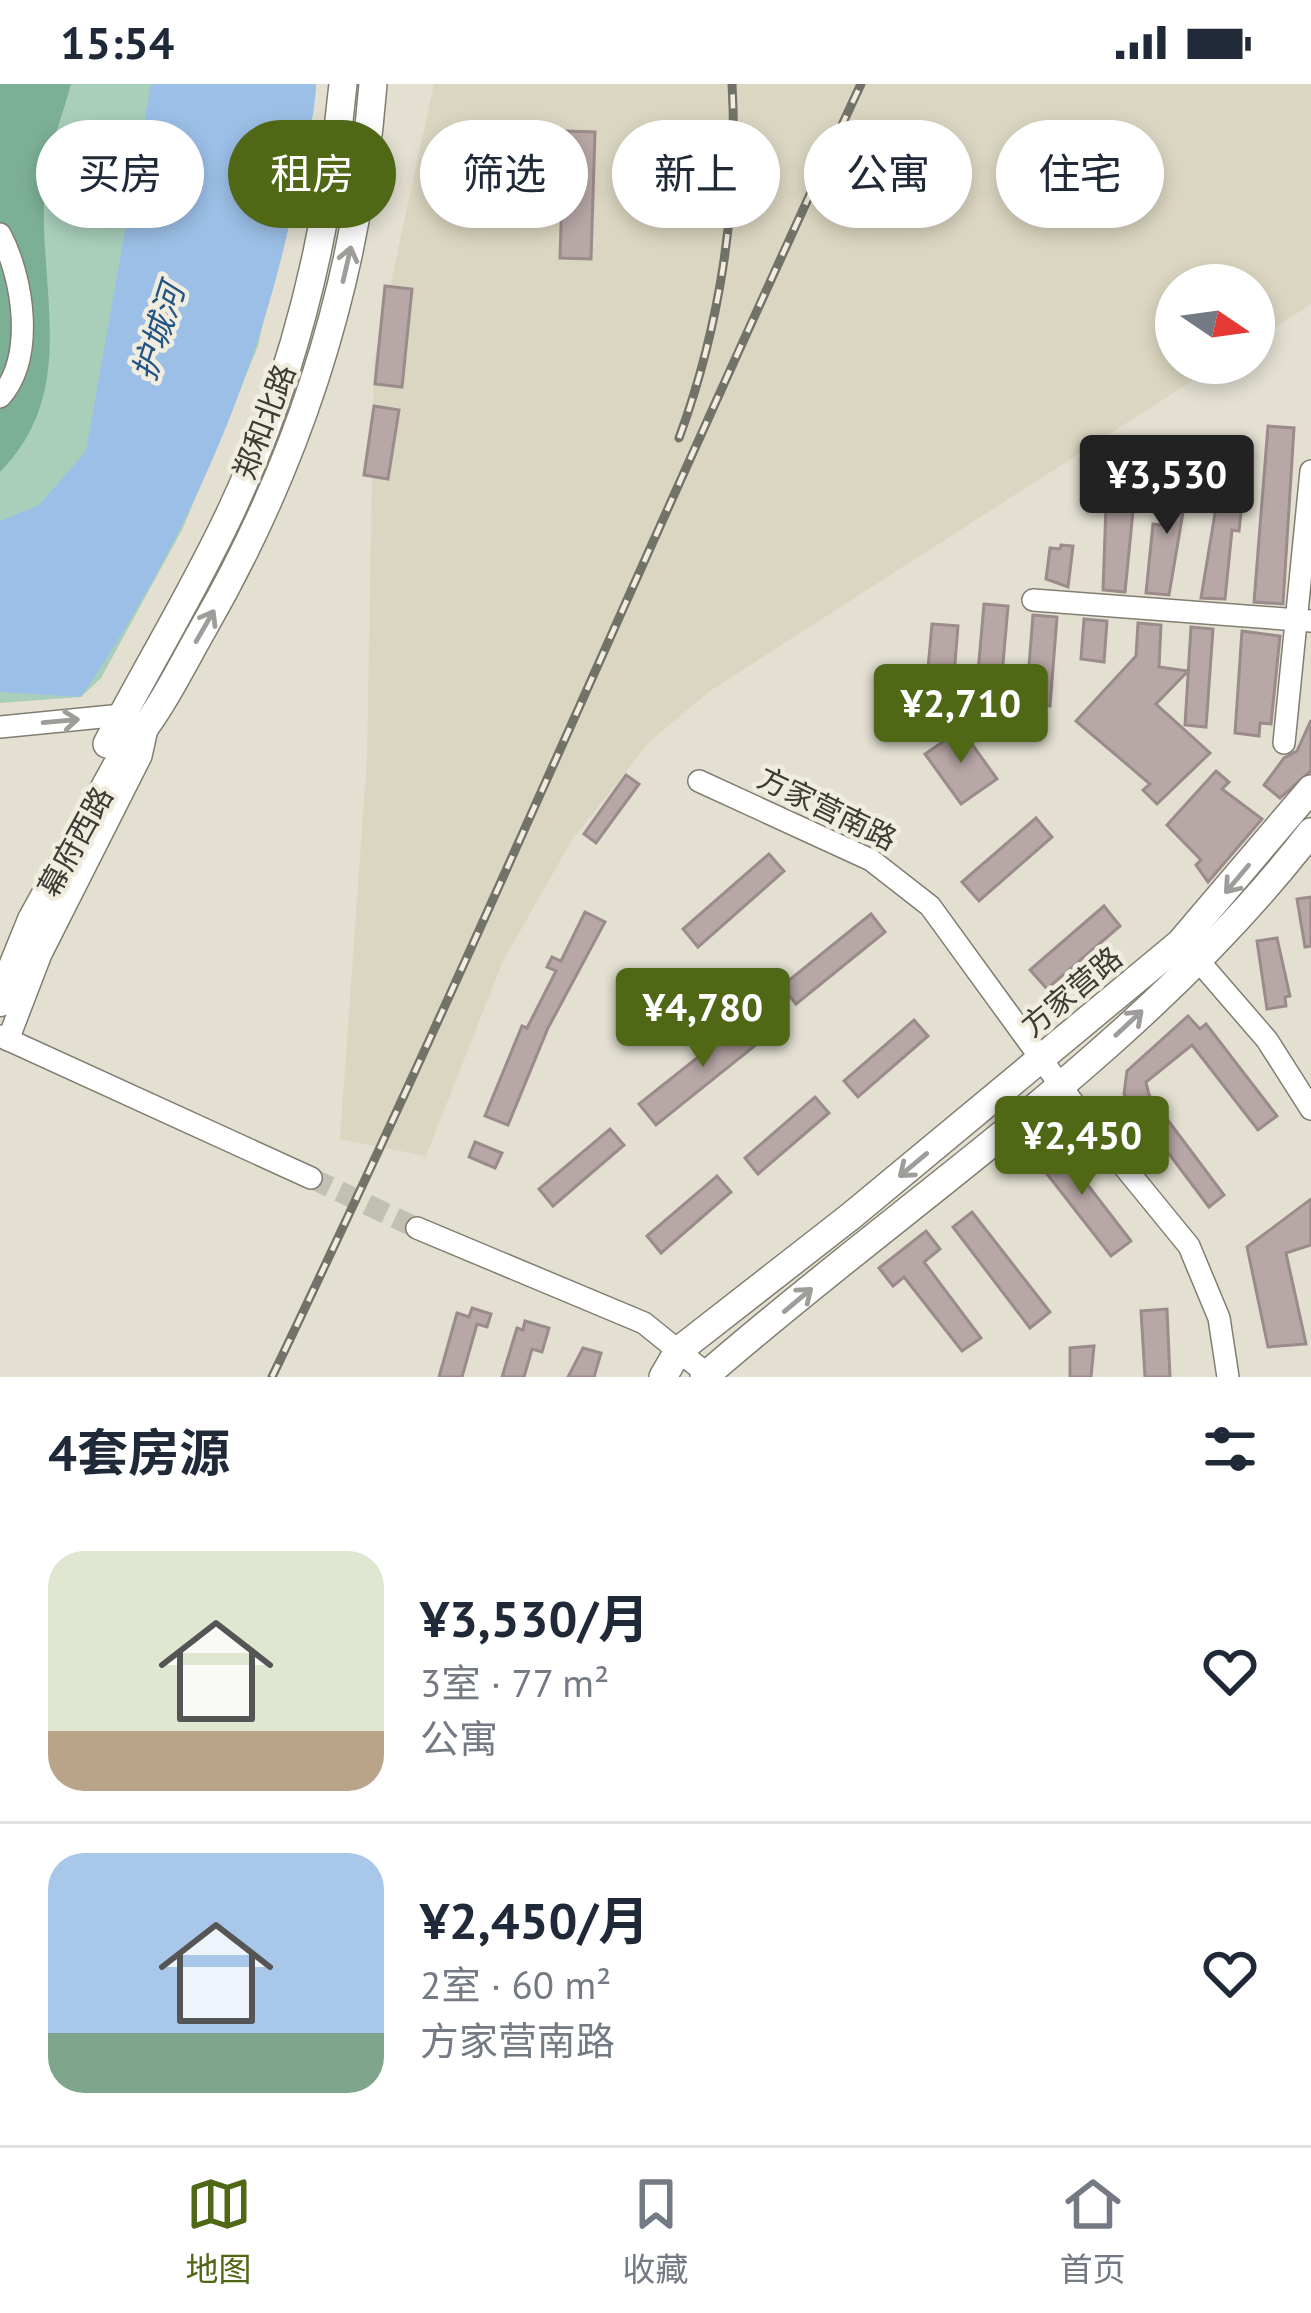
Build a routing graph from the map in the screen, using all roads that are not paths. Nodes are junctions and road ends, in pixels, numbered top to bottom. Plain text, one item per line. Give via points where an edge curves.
1 (343, 84) edge
2 (374, 84) edge
3 (0, 234) edge
4 (0, 397) edge
5 (1311, 471) edge
6 (1033, 600) dead end
7 (1302, 620) edge
8 (0, 727) edge
9 (126, 734) junction
10 (1284, 743) dead end
11 (699, 781) dead end
12 (1311, 789) edge
13 (1311, 832) edge
14 (0, 956) edge
15 (1198, 959) junction
16 (0, 1001) edge
17 (4, 1038) edge
18 (1044, 1059) junction
19 (1062, 1084) junction
20 (1311, 1109) edge
21 (310, 1178) tunnel mouth
22 (417, 1228) tunnel mouth
23 (678, 1351) junction
24 (706, 1376) edge
25 (664, 1377) edge
26 (1228, 1377) edge

1 - 9 main road, 郑和北路 via 320,245 268,423
9 -> 2 main road, 郑和北路 via 234,572 298,436 350,255
3 - 4 street via 21,309 22,348
5 - 7 street
6 - 7 street
7 - 10 street
8 -> 9 street
9 - 14 highway, 幕府西路
9 - 16 highway, 幕府西路
9 - 17 street via 141,756
11 - 18 street, 方家营南路 via 901,880 930,906
12 -> 18 main road, 方家营路 via 1180,943
13 - 15 main road, 方家营路
19 -> 15 main road, 方家营路
15 - 20 street via 1267,1040
17 - 21 street
18 - 19 street, 方家营南路
18 -> 23 main road, 方家营路
24 -> 19 main road, 方家营路
19 - 26 street, 方家营南路 via 1189,1246 1220,1318
22 - 23 street via 644,1323
23 - 24 street
23 - 25 main road

